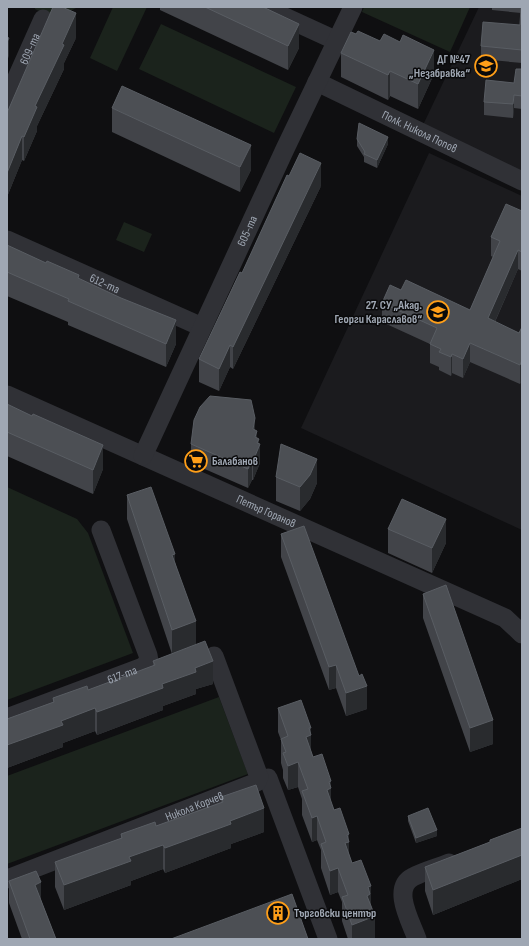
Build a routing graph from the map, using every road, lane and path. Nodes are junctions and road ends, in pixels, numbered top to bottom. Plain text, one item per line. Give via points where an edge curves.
1 (263, 7) edge
2 (353, 7) edge
3 (43, 19) dead end
4 (337, 41) junction
5 (317, 82) junction
6 (7, 100) edge
7 (522, 181) edge
8 (7, 240) edge
9 (202, 327) junction
10 (7, 395) edge
11 (143, 456) junction
12 (100, 530) dead end
13 (522, 634) edge
14 (214, 656) dead end
15 (7, 718) edge
16 (268, 778) dead end
17 (466, 857) edge
18 (7, 879) edge
19 (328, 939) edge
20 (416, 939) edge

1 - 4 street
2 - 4 street, 605-та
3 - 6 street, 609-та
4 - 5 street, 605-та
5 - 7 street, Полк. Никола Попов
5 - 9 street, 605-та
8 - 9 street, 612-та
9 - 11 street, 605-та
10 - 11 street, Петър Горанов
11 - 13 street, Петър Горанов via 505,618
12 - 15 street, 617-та via 149,661 143,667
14 - 18 street, Никола Корчев via 258,777 257,782
16 - 19 street
17 - 20 street via 414,876 405,884 403,900

